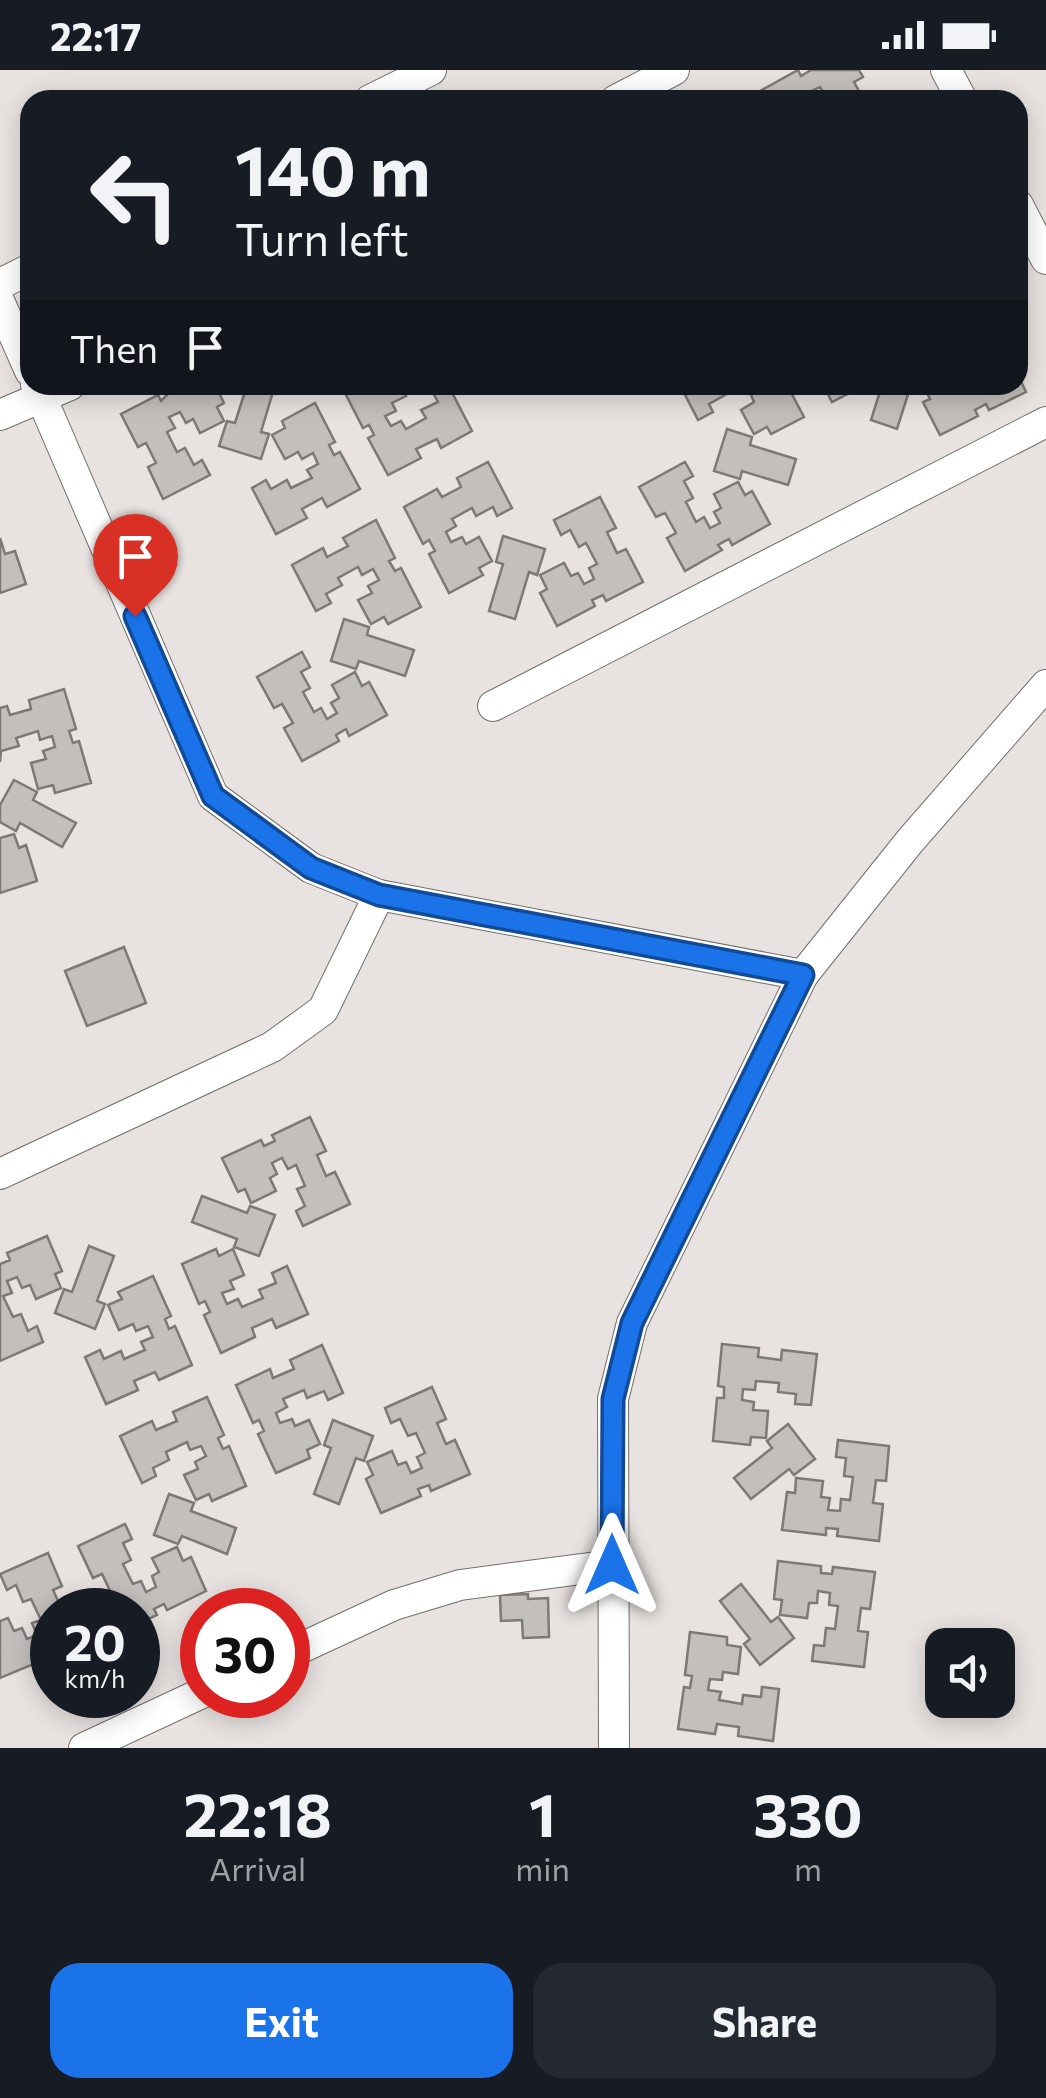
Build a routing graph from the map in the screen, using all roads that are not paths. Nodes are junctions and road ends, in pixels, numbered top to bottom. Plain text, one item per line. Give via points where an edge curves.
1 (431, 70) edge
2 (674, 70) edge
3 (390, 90) edge
4 (635, 90) edge
5 (1028, 224) edge
6 (1046, 259) edge
7 (0, 303) edge
8 (20, 349) edge
9 (24, 395) edge
10 (40, 395) edge
11 (0, 415) edge
12 (1046, 422) edge
13 (1046, 685) edge
14 (493, 706) dead end
15 (379, 895) junction
16 (803, 975) junction
17 (0, 1174) edge
18 (612, 1565) junction
19 (310, 1644) edge
20 (180, 1704) edge
21 (84, 1748) edge
22 (614, 1748) edge

1 - 3 street
2 - 4 street
5 - 6 street
7 - 8 street
9 - 11 street
10 - 15 street via 213,796 311,868
12 - 14 street
13 - 16 street
15 - 16 street
15 - 17 street via 323,1010 272,1047
16 - 18 street via 632,1323 613,1399
18 - 19 street via 460,1585
18 - 22 street
20 - 21 street

